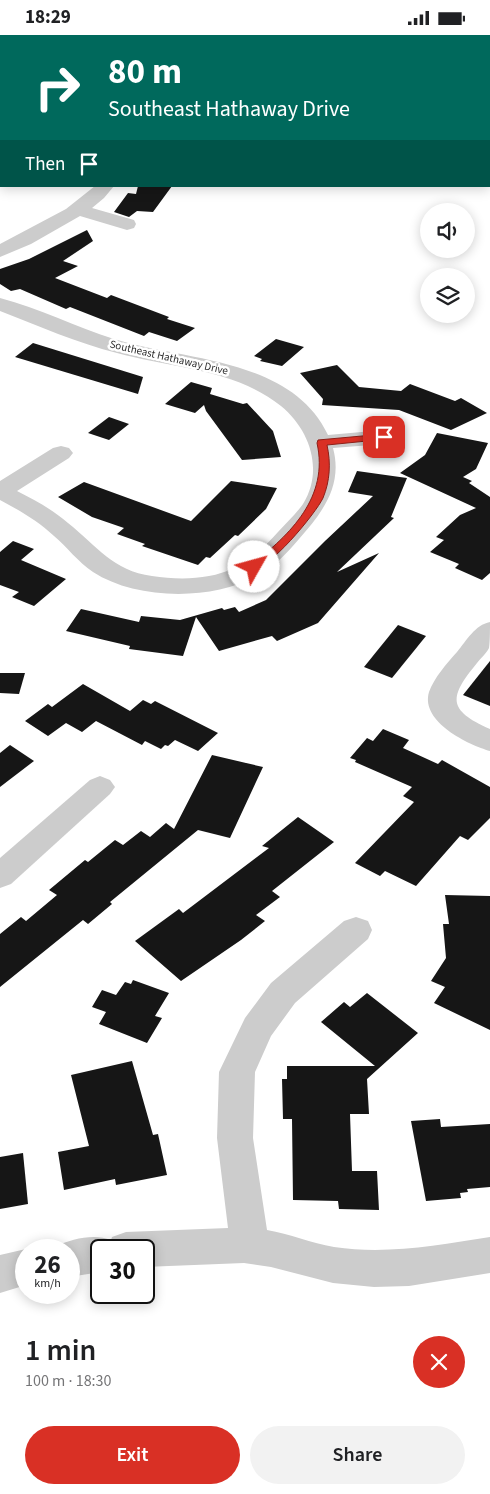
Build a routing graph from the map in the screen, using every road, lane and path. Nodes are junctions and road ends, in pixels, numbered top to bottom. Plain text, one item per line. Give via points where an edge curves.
1 (104, 187) edge
2 (77, 209) junction
3 (127, 223) dead end
4 (0, 251) edge
5 (0, 304) edge
6 (23, 313) junction
7 (0, 324) edge
8 (384, 437) dead end
9 (321, 443) junction
10 (61, 453) dead end
11 (0, 491) edge
12 (490, 630) edge
13 (490, 741) edge
14 (100, 787) dead end
15 (0, 876) edge
16 (356, 930) dead end
17 (250, 1246) junction
18 (155, 1249) edge
19 (490, 1255) edge
20 (15, 1270) edge
21 (0, 1274) edge

1 - 2 street
2 - 3 street
2 - 4 street via 27,240
5 - 6 street, Southeast Hathaway Drive
6 - 7 street
6 - 9 street, Southeast Hathaway Drive via 122,348 216,367 250,378 288,401 306,417
8 - 9 street
9 - 11 street, Southeast Hathaway Drive via 325,457 324,479 314,505 254,567 216,582 189,586 158,585 110,571 91,559 55,523
10 - 11 street, Southeast Hathaway Drive
12 - 13 street via 443,694 444,707 452,719
14 - 15 street
16 - 17 street via 283,993 257,1028 237,1072 235,1138
17 - 18 street
17 - 19 street via 333,1265 374,1269 409,1268
20 - 21 street

